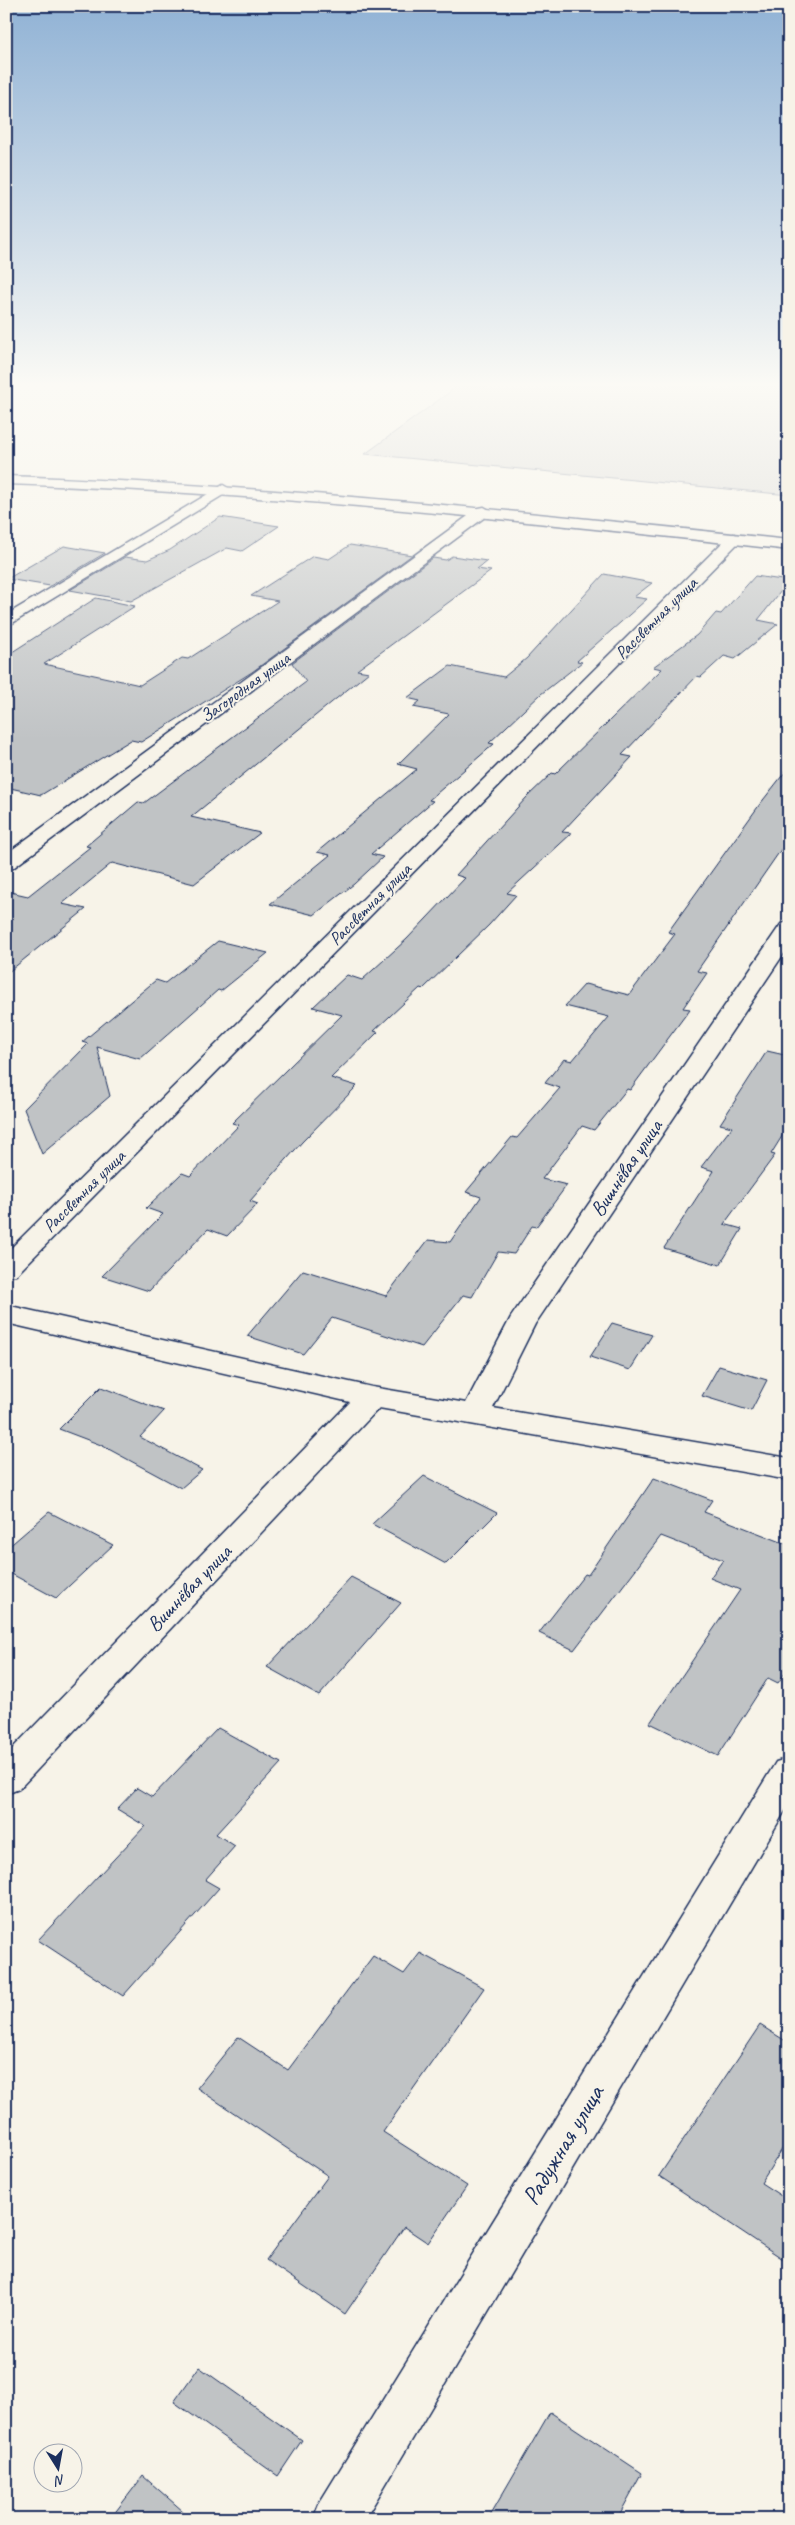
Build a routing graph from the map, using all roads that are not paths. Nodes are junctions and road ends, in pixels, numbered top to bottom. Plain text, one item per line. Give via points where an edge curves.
1 (199, 504) edge
2 (399, 504) edge
3 (484, 511) junction
4 (734, 539) junction
5 (789, 545) edge
6 (6, 622) edge
7 (6, 864) edge
8 (789, 929) edge
9 (6, 1269) edge
10 (6, 1314) edge
11 (372, 1397) junction
12 (475, 1414) junction
13 (789, 1469) edge
14 (789, 1772) edge
15 (6, 1780) edge
16 (337, 2519) edge

1 - 6 street
2 - 3 street
3 - 4 street
3 - 7 street, Загородная улица
4 - 5 street
4 - 9 street, Рассветная улица
8 - 12 street, Вишнёвая улица via 521,1323
10 - 11 street
11 - 12 street
11 - 15 street, Вишнёвая улица
12 - 13 street
14 - 16 street, Радужная улица

